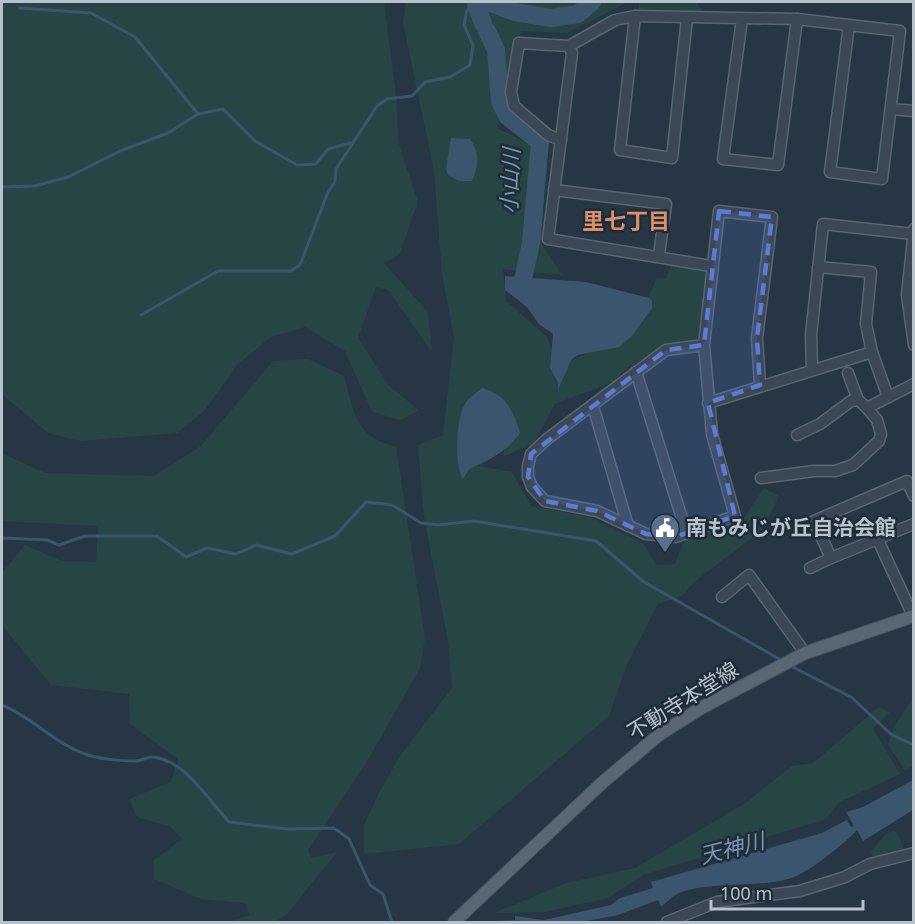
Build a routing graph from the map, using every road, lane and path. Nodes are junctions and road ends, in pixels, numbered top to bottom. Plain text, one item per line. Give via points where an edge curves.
1 (635, 16) junction
2 (687, 18) junction
3 (742, 19) junction
4 (797, 19) junction
5 (849, 25) junction
6 (569, 46) junction
7 (891, 109) junction
8 (914, 111) edge
9 (561, 140) junction
10 (554, 190) junction
11 (914, 230) edge
12 (913, 234) edge
13 (659, 255) junction
14 (711, 266) junction
15 (818, 267) junction
16 (704, 345) junction
17 (914, 345) edge
18 (872, 352) junction
19 (812, 370) junction
20 (636, 372) junction
21 (848, 373) dead end
22 (914, 384) edge
23 (760, 385) junction
24 (888, 397) junction
25 (858, 400) junction
26 (708, 403) junction
27 (593, 406) junction
28 (867, 408) junction
29 (797, 435) dead end
30 (761, 478) dead end
31 (914, 496) edge
32 (914, 524) edge
33 (628, 526) junction
34 (687, 534) junction
35 (878, 540) junction
36 (831, 558) junction
37 (810, 568) dead end
38 (722, 597) dead end
39 (913, 616) edge
40 (806, 653) junction
41 (914, 853) edge
42 (457, 920) edge
43 (667, 922) edge

1 - 2 street
1 - 2 street via 620,150 672,158
1 - 6 street via 615,20
2 - 3 street
3 - 4 street
3 - 4 street via 723,159 778,165
4 - 5 street
5 - 7 street via 900,31
5 - 7 street via 830,172 882,179
6 - 9 street via 572,53
6 - 9 street via 519,43 511,92 514,106 548,135
7 - 8 street
9 - 10 street
10 - 13 street via 548,238
10 - 13 street via 666,204
11 - 12 street
12 - 15 street via 823,224
12 - 17 street via 907,295
13 - 14 street
14 - 16 street
14 - 23 street via 719,211 772,217 757,338
15 - 18 street via 871,272 866,324
15 - 19 street via 811,335
16 - 20 street via 666,350
16 - 26 street
18 - 19 street
18 - 24 street
19 - 23 street
20 - 27 street
20 - 34 street
21 - 25 street
22 - 24 street
23 - 26 street
24 - 28 street
25 - 28 street
25 - 29 street
26 - 34 street via 712,434 735,516
27 - 33 street
27 - 33 street via 531,454 528,477 537,495 545,501 597,511
28 - 30 street via 877,420 881,434 879,441 853,465 835,471
31 - 36 street via 907,481 814,521
32 - 35 street
33 - 34 street via 646,534
35 - 36 street
35 - 39 street
36 - 37 street
38 - 40 street via 749,576
39 - 40 main road, 不動寺本堂線
40 - 42 main road, 不動寺本堂線 via 660,734
41 - 43 street via 870,864 845,877 800,891 717,902

